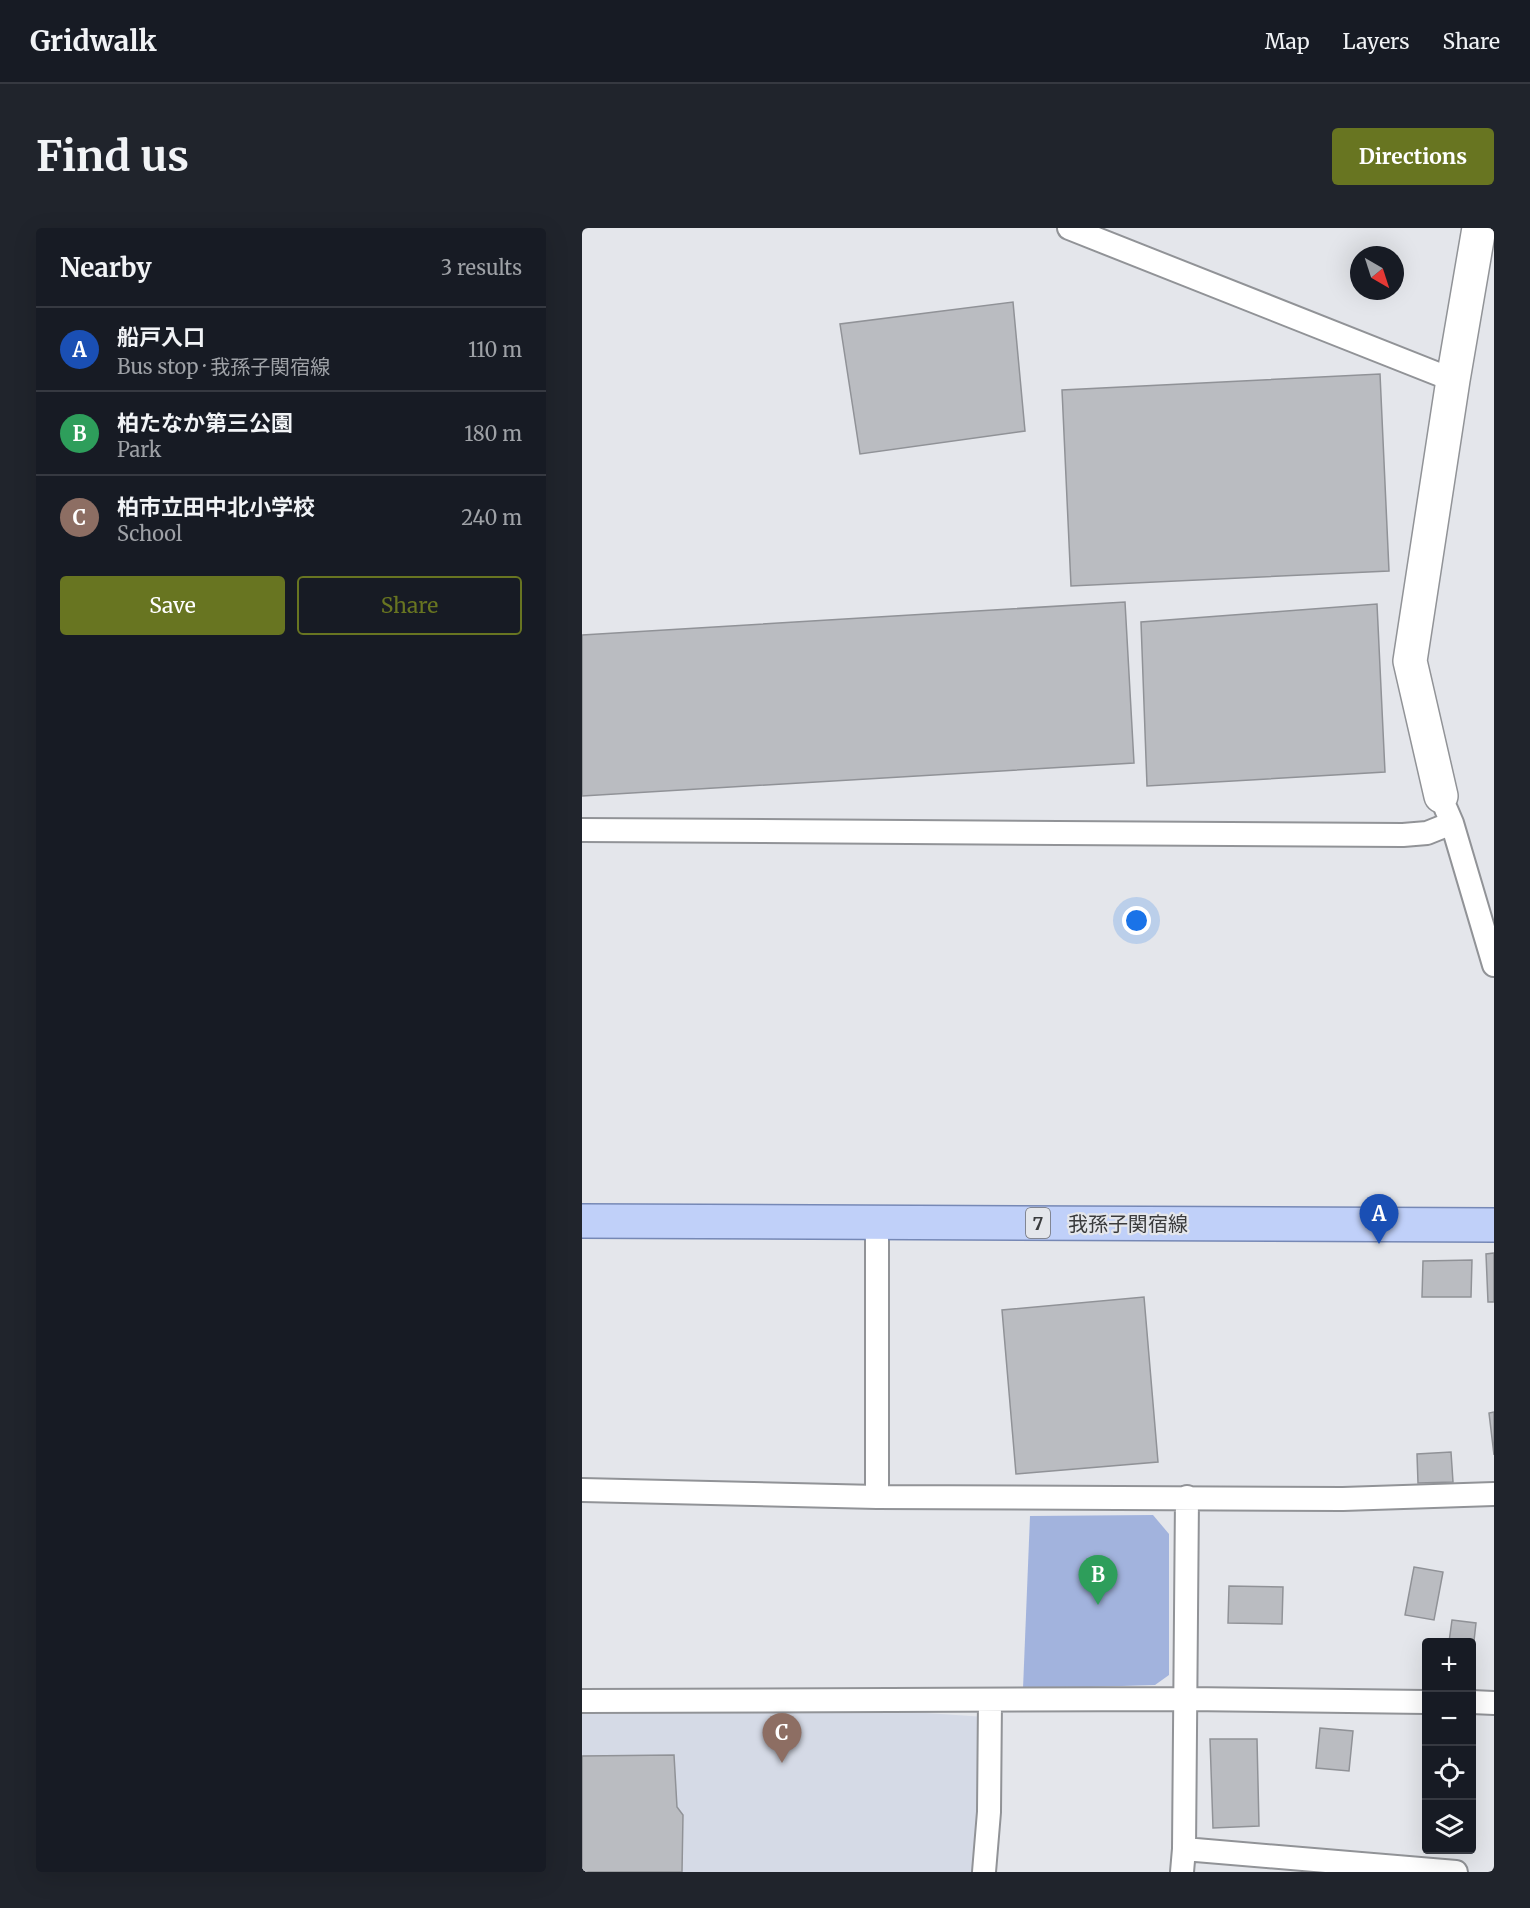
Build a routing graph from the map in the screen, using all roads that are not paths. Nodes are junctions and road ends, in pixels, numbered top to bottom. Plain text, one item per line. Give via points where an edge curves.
1 (1069, 228) edge
2 (1479, 228) edge
3 (1453, 380) junction
4 (1446, 810) junction
5 (582, 830) edge
6 (1494, 965) edge
7 (582, 1221) edge
8 (875, 1222) junction
9 (1494, 1225) edge
10 (582, 1490) edge
11 (1494, 1494) edge
12 (877, 1497) junction
13 (1187, 1497) junction
14 (1186, 1699) junction
15 (990, 1700) junction
16 (582, 1701) edge
17 (1422, 1702) edge
18 (1476, 1702) edge
19 (1494, 1703) edge
20 (1184, 1849) junction
21 (984, 1872) edge
22 (1182, 1872) edge
23 (1455, 1872) edge

1 - 3 street
2 - 3 street
3 - 4 street via 1410,661
4 - 5 street via 1427,833 1403,835
4 - 6 street
7 - 8 main road, 我孫子関宿線 / 7
8 - 9 main road, 我孫子関宿線 / 7
8 - 12 street
10 - 12 street
11 - 13 street
12 - 13 street
13 - 14 street
14 - 15 street
14 - 17 street
14 - 20 street
15 - 16 street
15 - 21 street
18 - 19 street
20 - 22 street
20 - 23 street

